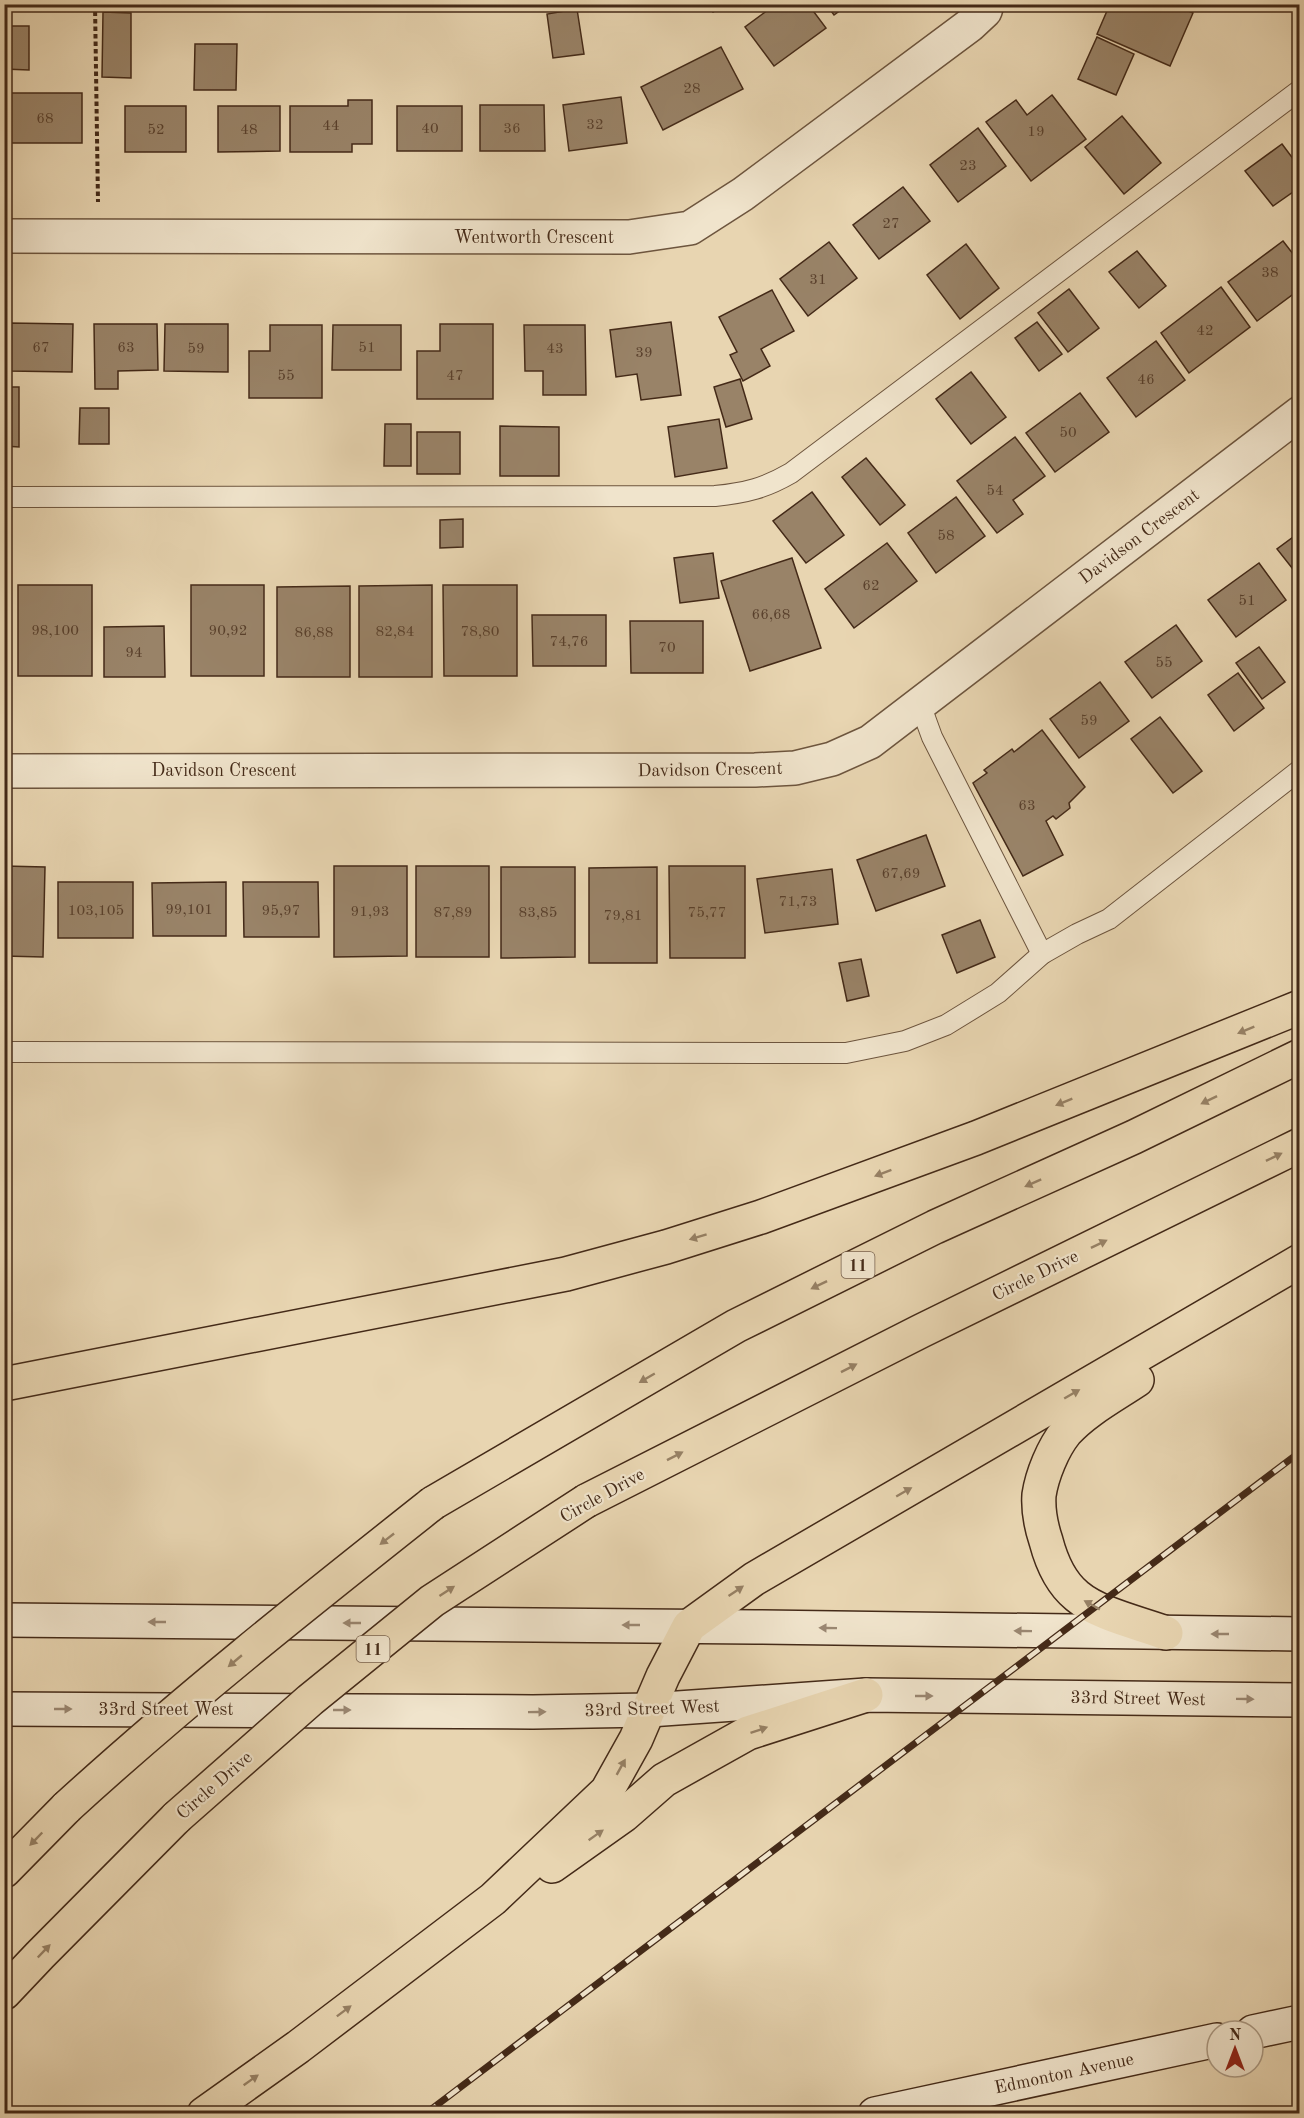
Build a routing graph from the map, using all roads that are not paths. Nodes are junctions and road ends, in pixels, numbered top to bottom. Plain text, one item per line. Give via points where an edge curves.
1 (987, 4) edge
2 (1299, 90) edge
3 (4, 236) edge
4 (1299, 413) edge
5 (4, 497) edge
6 (920, 704) junction
7 (1299, 770) edge
8 (4, 771) edge
9 (1042, 954) junction
10 (1299, 1007) edge
11 (4, 1052) edge
12 (1299, 1056) edge
13 (1299, 1145) edge
14 (1299, 1261) edge
15 (1299, 1273) edge
16 (124, 1360) junction
17 (4, 1384) edge
18 (4, 1397) edge
19 (4, 1620) edge
20 (689, 1626) junction
21 (1166, 1633) junction
22 (1299, 1634) edge
23 (866, 1695) junction
24 (1299, 1700) edge
25 (4, 1709) edge
26 (649, 1710) junction
27 (4, 1871) edge
28 (493, 1899) junction
29 (4, 1994) edge
30 (1299, 2022) edge
31 (1265, 2029) edge
32 (1205, 2043) edge
33 (204, 2114) edge
34 (875, 2114) edge

1 - 3 street, Wentworth Crescent via 970,25 743,194 690,228 629,237
2 - 5 lane via 791,473 744,493
4 - 6 street, Davidson Crescent
6 - 8 street, Davidson Crescent via 870,742 832,759 795,768
6 - 9 lane via 932,737
7 - 9 lane via 1109,919
9 - 11 lane via 998,993 946,1025 905,1041 846,1053
10 -> 16 highway via 965,1142 761,1217 666,1247 566,1274
12 -> 27 highway, 11, bridge via 1134,1137 935,1227 736,1326 433,1503 145,1736
29 -> 13 highway, Circle Drive / 11, bridge via 177,1817 310,1700 432,1601 586,1501
20 -> 14 highway via 754,1579
21 -> 15 highway via 1094,1608 1062,1578 1041,1524 1039,1495 1049,1460 1066,1433 1094,1408
16 - 17 highway
16 - 18 highway
20 -> 19 street
21 -> 20 street
20 - 26 highway
22 -> 21 street
23 -> 24 street, 33rd Street West
23 - 26 street, 33rd Street West
28 -> 23 highway via 547,1870 624,1815 664,1780 748,1733
25 -> 26 street, 33rd Street West
28 -> 26 highway via 607,1791
33 -> 28 highway
30 - 31 street
32 - 34 street, Edmonton Avenue

